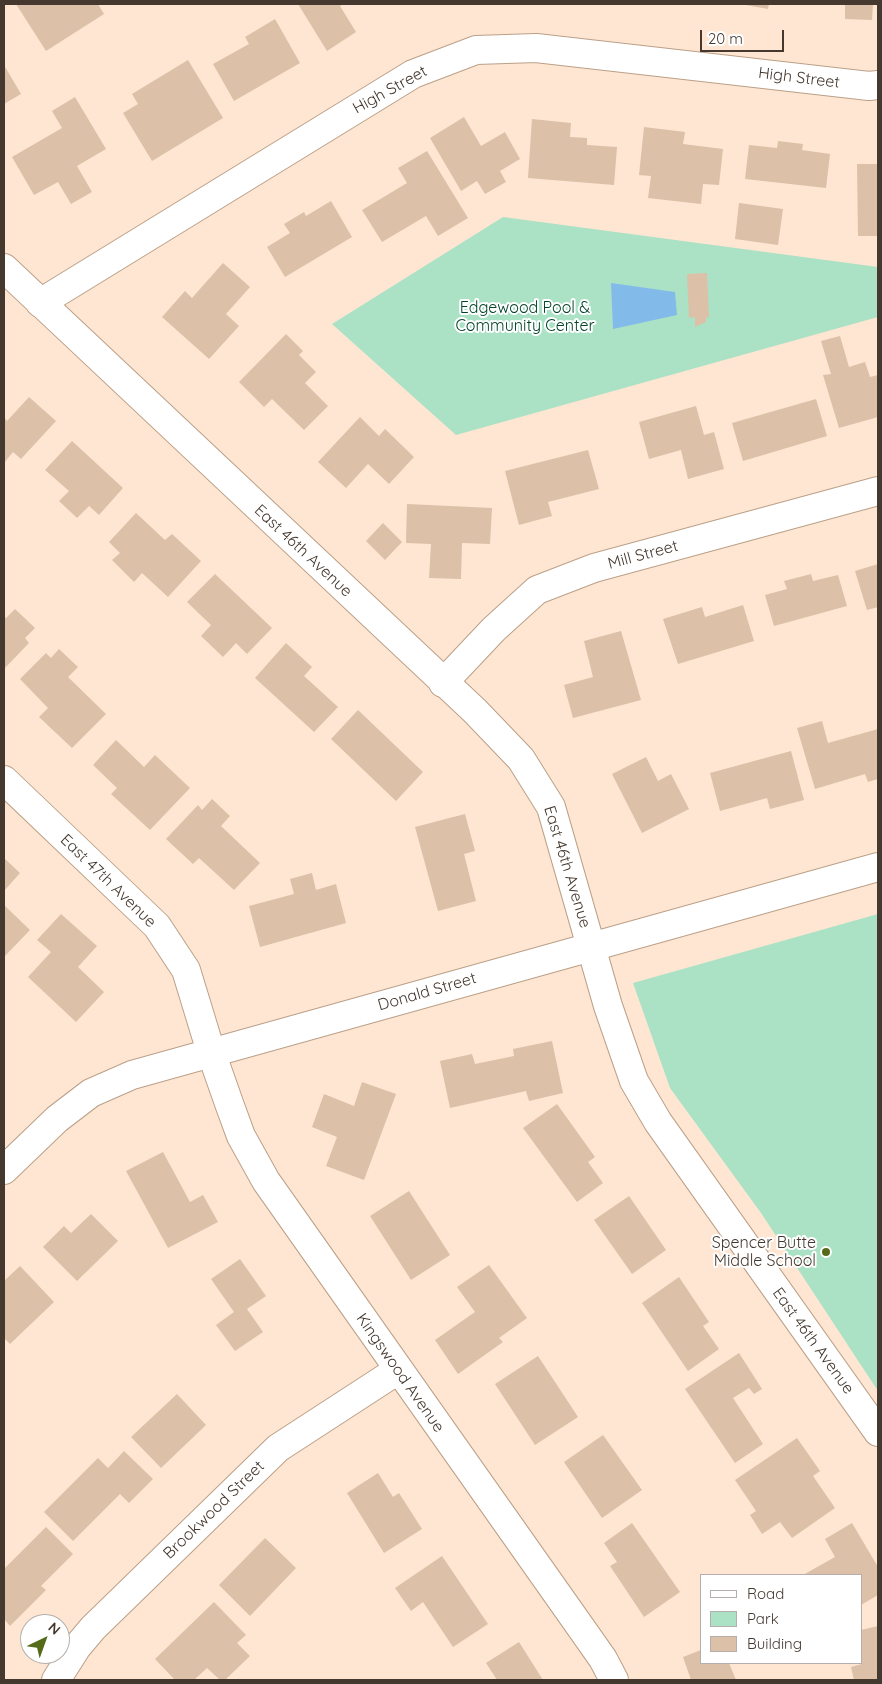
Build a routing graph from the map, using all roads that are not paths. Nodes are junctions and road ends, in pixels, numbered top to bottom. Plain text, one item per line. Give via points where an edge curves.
1 (878, 85) edge
2 (4, 268) edge
3 (40, 303) junction
4 (878, 490) edge
5 (443, 683) junction
6 (4, 780) edge
7 (878, 867) edge
8 (590, 946) junction
9 (211, 1052) junction
10 (4, 1170) edge
11 (398, 1370) junction
12 (878, 1432) edge
13 (56, 1680) edge
14 (614, 1680) edge

1 - 3 street, High Street via 536,48 476,50 413,74
2 - 3 street, East 46th Avenue
3 - 5 street, East 46th Avenue
4 - 5 street, Mill Street via 594,568 537,590 494,629
5 - 8 street, East 46th Avenue via 475,711 521,760 551,807
6 - 9 street, East 47th Avenue via 157,926 186,970
7 - 8 street, Donald Street
8 - 9 street, Donald Street
8 - 12 street, East 46th Avenue via 634,1081 653,1114
9 - 10 street, Donald Street via 132,1075 91,1093 57,1119
9 - 11 street, Kingswood Avenue via 241,1136 263,1175
11 - 13 street, Brookwood Street via 278,1448 93,1628 76,1647
11 - 14 street, Kingswood Avenue via 603,1659

